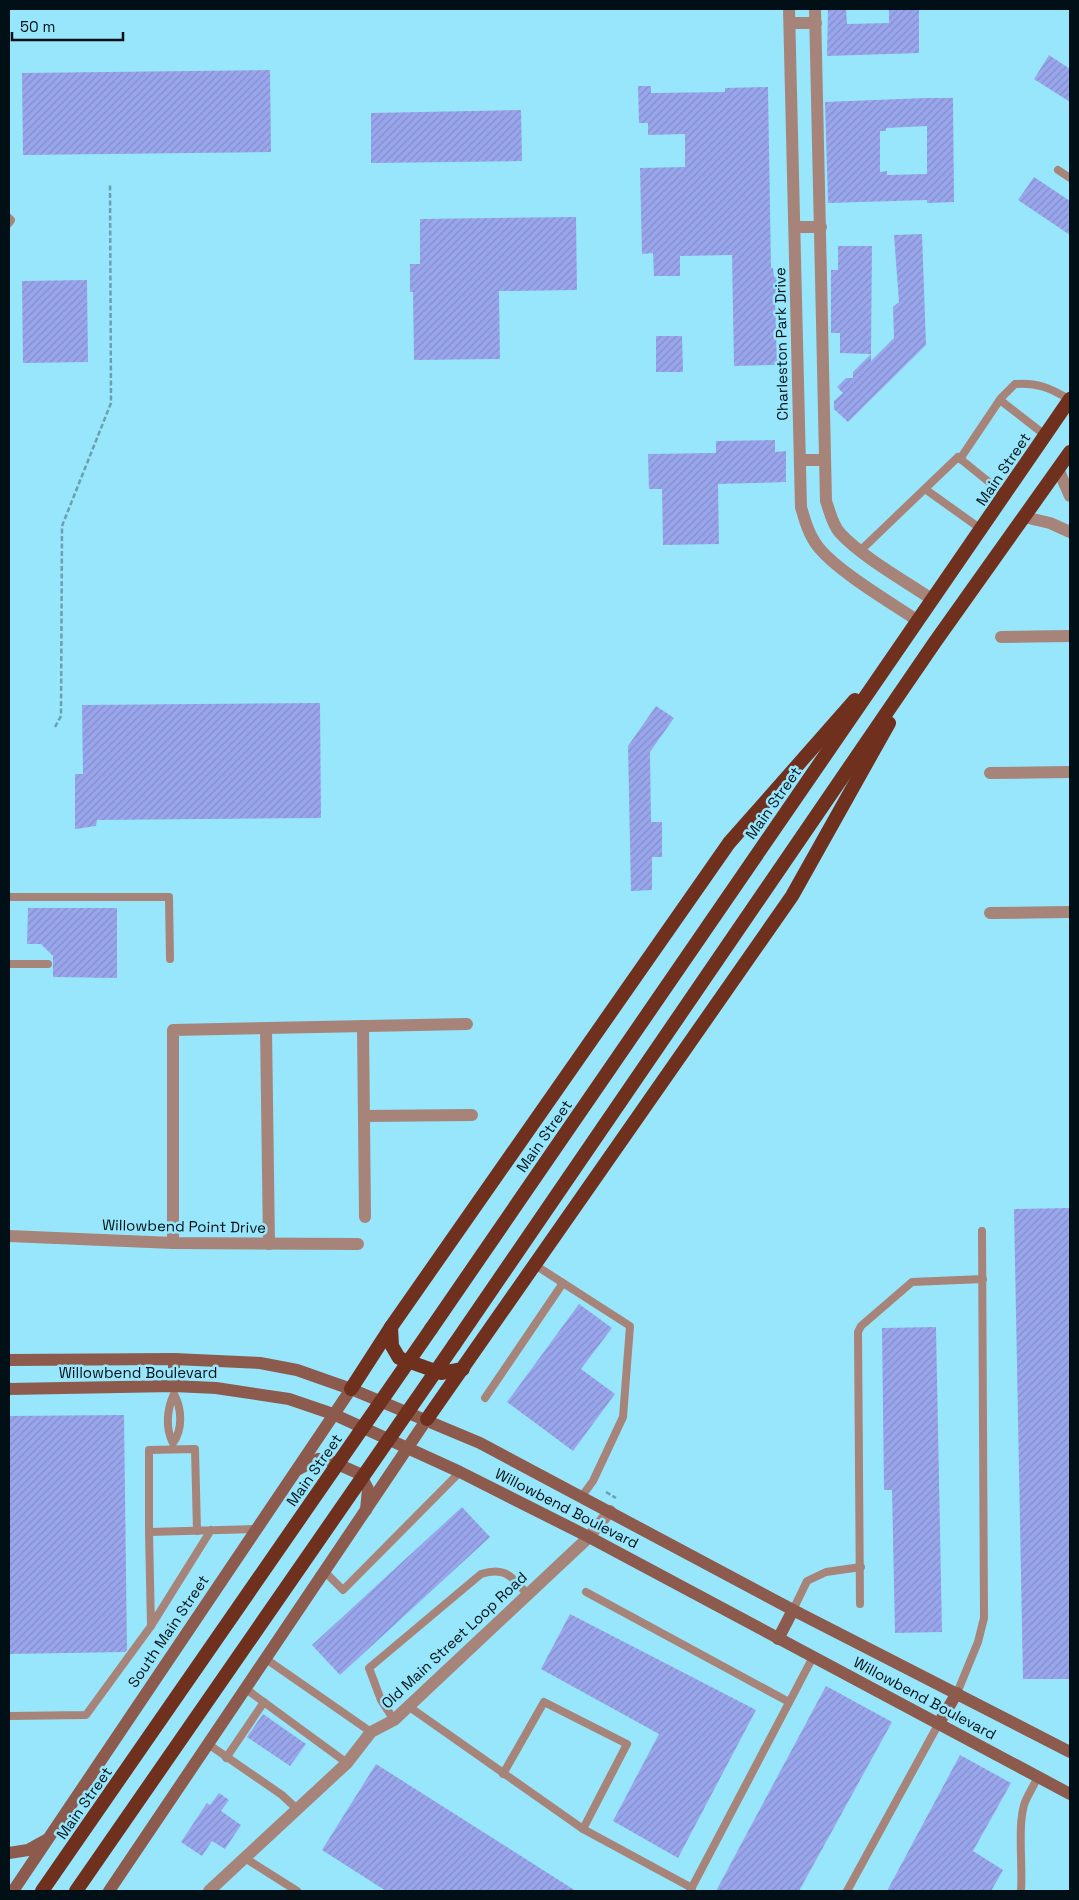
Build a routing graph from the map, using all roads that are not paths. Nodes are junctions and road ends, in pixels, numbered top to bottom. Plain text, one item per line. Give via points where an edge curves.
1 (789, 9) edge
2 (816, 9) edge
3 (790, 23) junction
4 (816, 23) junction
5 (1058, 170) dead end
6 (1070, 178) edge
7 (9, 218) edge
8 (9, 222) edge
9 (796, 227) junction
10 (821, 227) junction
11 (1070, 399) edge
12 (1000, 400) junction
13 (1045, 435) junction
14 (1070, 452) edge
15 (960, 459) junction
16 (800, 460) junction
17 (825, 460) junction
18 (1058, 469) junction
19 (925, 490) junction
20 (1005, 495) junction
21 (1070, 496) edge
22 (1024, 517) junction
23 (981, 529) junction
24 (1070, 532) edge
25 (861, 550) junction
26 (933, 600) junction
27 (918, 621) junction
28 (1070, 636) edge
29 (1000, 637) dead end
30 (935, 642) junction
31 (898, 651) junction
32 (1070, 772) edge
33 (990, 773) dead end
34 (9, 897) edge
35 (1070, 912) edge
36 (990, 913) dead end
37 (170, 959) dead end
38 (9, 964) edge
39 (48, 964) dead end
40 (467, 1024) dead end
41 (363, 1026) junction
42 (266, 1028) junction
43 (472, 1115) dead end
44 (364, 1116) junction
45 (365, 1217) dead end
46 (982, 1231) dead end
47 (9, 1236) edge
48 (173, 1244) junction
49 (269, 1244) junction
50 (358, 1244) dead end
51 (535, 1265) junction
52 (983, 1279) junction
53 (563, 1283) junction
54 (391, 1327) junction
55 (174, 1359) junction
56 (9, 1360) edge
57 (463, 1368) junction
58 (9, 1388) edge
59 (351, 1389) junction
60 (174, 1390) junction
61 (485, 1398) dead end
62 (333, 1414) junction
63 (427, 1420) junction
64 (173, 1446) junction
65 (408, 1448) junction
66 (295, 1471) junction
67 (460, 1472) junction
68 (582, 1496) junction
69 (366, 1510) junction
70 (610, 1511) junction
71 (256, 1529) junction
72 (211, 1530) junction
73 (196, 1531) junction
74 (149, 1532) junction
75 (588, 1537) junction
76 (861, 1567) junction
77 (324, 1572) junction
78 (586, 1592) dead end
79 (527, 1594) junction
80 (860, 1604) dead end
81 (793, 1610) junction
82 (151, 1626) junction
83 (778, 1639) junction
84 (813, 1657) junction
85 (266, 1660) junction
86 (246, 1689) junction
87 (957, 1693) junction
88 (264, 1702) junction
89 (789, 1702) junction
90 (408, 1706) junction
91 (9, 1716) edge
92 (394, 1720) junction
93 (940, 1723) junction
94 (371, 1732) junction
95 (208, 1744) junction
96 (1070, 1752) edge
97 (226, 1758) junction
98 (347, 1763) junction
99 (504, 1774) junction
100 (1038, 1777) junction
101 (1070, 1794) edge
102 (297, 1810) junction
103 (583, 1830) junction
104 (48, 1839) junction
105 (9, 1853) edge
106 (245, 1858) junction
107 (691, 1890) edge
108 (13, 1891) edge
109 (42, 1891) edge
110 (76, 1891) edge
111 (109, 1891) edge
112 (209, 1891) edge
113 (297, 1891) edge
114 (847, 1891) edge
115 (1021, 1891) edge

1 - 3 street, Charleston Park Drive
2 - 4 street
3 - 4 street
3 - 9 street, Charleston Park Drive
4 - 10 street
5 - 6 lane
7 - 8 lane
9 - 10 street
9 - 16 street, Charleston Park Drive
10 - 17 street
11 - 12 lane via 1032,383 1015,384
11 - 13 highway, Main Street
12 - 13 lane
12 - 15 lane
13 - 20 highway, Main Street
14 - 18 highway
15 - 19 lane via 958,457
15 - 20 lane
16 - 17 street
16 - 27 street, Charleston Park Drive via 801,506 808,529 820,548 849,573
17 - 25 street via 826,501 831,519 840,533
18 - 21 street
18 - 22 highway
19 - 23 lane
19 - 25 lane
20 - 23 highway, Main Street
22 - 24 street
22 - 30 highway
23 - 26 highway, Main Street
25 - 26 street
26 - 27 highway, Main Street
27 - 31 highway, Main Street
28 - 29 street
30 - 51 highway via 792,896
30 - 110 highway, bridge
31 - 54 highway via 729,843
31 - 109 highway, Main Street, bridge
32 - 33 street
34 - 37 lane via 169,897
35 - 36 street
38 - 39 lane
40 - 41 street
41 - 42 street
41 - 44 street
42 - 48 street via 174,1030
42 - 49 street
43 - 44 street
44 - 45 street
46 - 52 lane
47 - 48 street, Willowbend Point Drive
48 - 49 street, Willowbend Point Drive
49 - 50 street, Willowbend Point Drive
51 - 53 lane
51 - 57 highway
52 - 76 lane via 912,1282 858,1332
52 - 87 lane via 984,1618
53 - 61 lane
53 - 68 lane via 630,1326 623,1417
54 - 57 highway via 392,1346 399,1358 441,1372
54 - 59 highway
55 - 56 main road, Willowbend Boulevard
55 - 59 main road, Willowbend Boulevard via 270,1365 297,1370
55 - 60 main road
57 - 63 highway
58 - 60 main road, Willowbend Boulevard
59 - 62 main road, South Main Street
59 - 63 main road, Willowbend Boulevard
60 - 62 main road, Willowbend Boulevard via 216,1388 289,1400
60 - 64 lane via 180,1405 179,1434
62 - 65 main road, Willowbend Boulevard
62 - 66 main road, South Main Street
63 - 65 main road
63 - 68 main road, Willowbend Boulevard via 480,1443
64 - 73 lane via 195,1449
64 - 74 lane via 149,1450
65 - 67 main road, Willowbend Boulevard
65 - 69 main road
66 - 69 main road via 318,1459 326,1459 360,1474 368,1489
66 - 71 main road, South Main Street
67 - 75 main road, Willowbend Boulevard
67 - 77 lane via 343,1590
68 - 70 main road, Willowbend Boulevard
69 - 77 main road
70 - 75 street, Old Main Street Loop Road
70 - 81 main road, Willowbend Boulevard
71 - 72 lane
71 - 104 main road, South Main Street
72 - 73 lane
72 - 82 lane
73 - 74 lane
74 - 82 lane
75 - 79 street, Old Main Street Loop Road
75 - 83 main road, Willowbend Boulevard
76 - 80 lane
76 - 81 lane via 826,1572 807,1581
77 - 85 main road
78 - 89 lane
79 - 90 street, Old Main Street Loop Road
79 - 92 lane via 507,1573 494,1570 482,1574 370,1668 381,1700
81 - 83 main road
81 - 87 main road, Willowbend Boulevard
82 - 91 lane via 86,1715
83 - 84 main road, Willowbend Boulevard
84 - 89 lane
84 - 93 main road, Willowbend Boulevard
85 - 86 main road
85 - 94 lane
86 - 88 lane
86 - 95 main road
87 - 93 main road
87 - 96 main road, Willowbend Boulevard
88 - 97 lane
88 - 98 lane
89 - 107 lane
90 - 92 street, Old Main Street Loop Road
90 - 99 lane
92 - 94 street, Old Main Street Loop Road
93 - 100 main road, Willowbend Boulevard
93 - 114 lane
94 - 98 street, Old Main Street Loop Road
95 - 97 lane
95 - 111 main road
97 - 102 lane via 282,1795
98 - 102 street, Old Main Street Loop Road
99 - 103 lane
99 - 103 lane via 544,1702 627,1744
100 - 101 main road, Willowbend Boulevard
100 - 115 lane via 1025,1802 1022,1819
102 - 106 street, Old Main Street Loop Road
103 - 107 lane
104 - 105 main road via 28,1850
104 - 108 main road, South Main Street
106 - 112 street, Old Main Street Loop Road
106 - 113 lane

